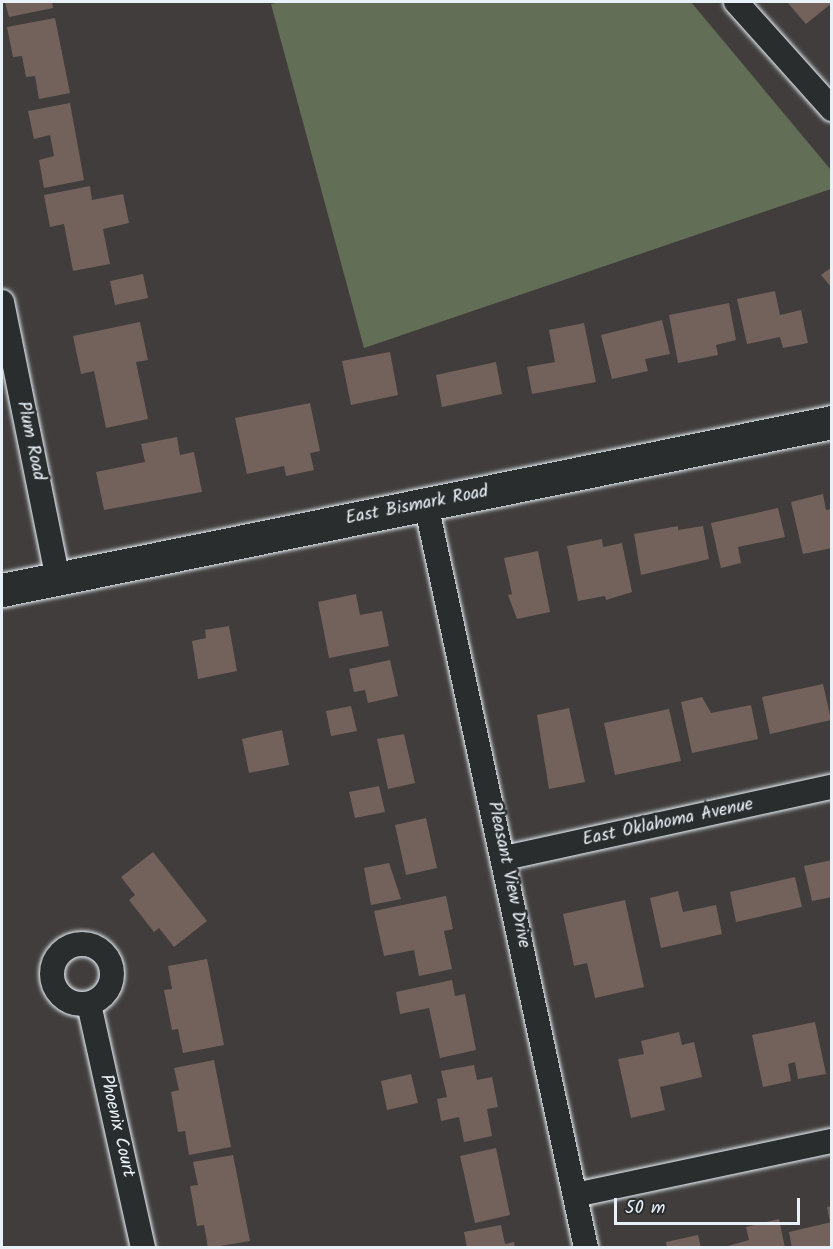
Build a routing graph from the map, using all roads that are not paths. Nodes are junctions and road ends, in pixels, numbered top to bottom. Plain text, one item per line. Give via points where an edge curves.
1 (736, 2) edge
2 (831, 107) edge
3 (2, 302) edge
4 (831, 422) edge
5 (426, 504) junction
6 (58, 579) junction
7 (2, 590) edge
8 (831, 787) edge
9 (505, 858) junction
10 (89, 1004) dead end
11 (831, 1141) edge
12 (575, 1195) junction
13 (143, 1248) edge
14 (586, 1248) edge

1 - 2 street
3 - 6 street, Plum Road
4 - 5 street, East Bismark Road
5 - 6 street, East Bismark Road
5 - 9 street, Pleasant View Drive
6 - 7 street, East Bismark Road
8 - 9 street, East Oklahoma Avenue
9 - 12 street, Pleasant View Drive
10 - 13 street, Phoenix Court
11 - 12 street
12 - 14 street, Pleasant View Drive

